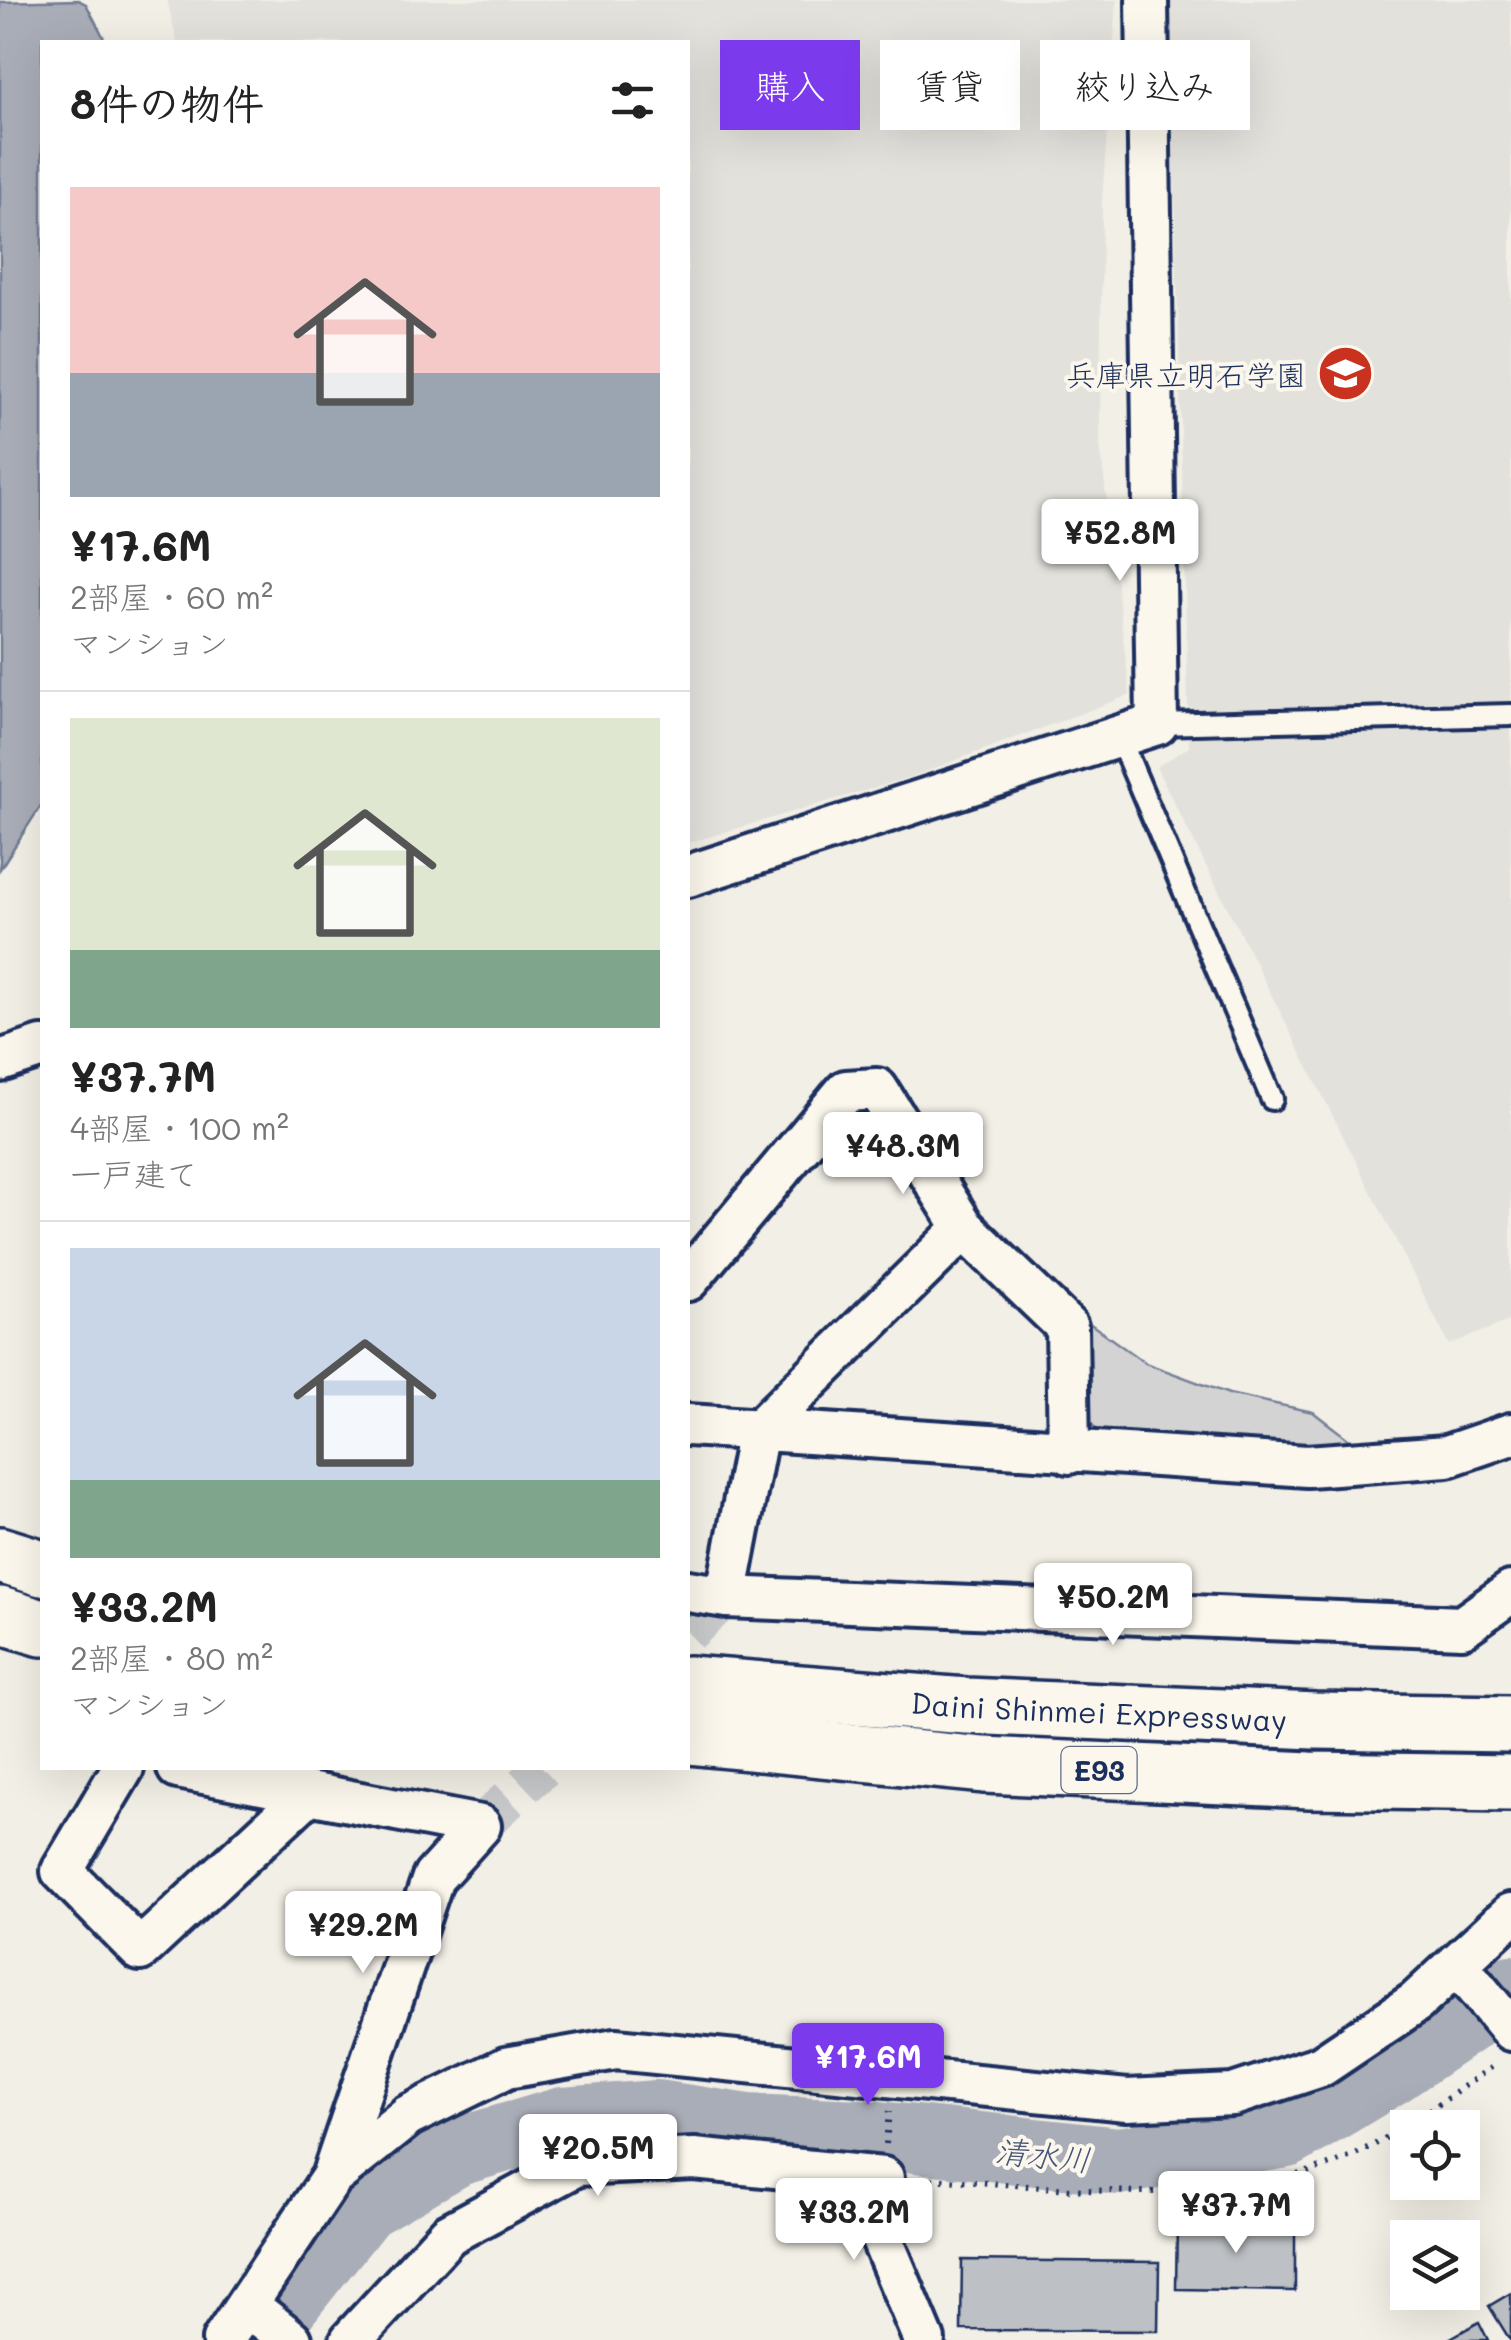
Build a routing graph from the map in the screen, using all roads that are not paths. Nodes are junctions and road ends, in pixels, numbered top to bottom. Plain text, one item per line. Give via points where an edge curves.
1 (1147, 0) edge
2 (1511, 715) edge
3 (1138, 732) junction
4 (690, 875) edge
5 (40, 1048) edge
6 (0, 1061) edge
7 (1272, 1100) dead end
8 (964, 1228) junction
9 (690, 1278) edge
10 (690, 1425) edge
11 (758, 1430) junction
12 (1511, 1434) edge
13 (1069, 1453) junction
14 (0, 1555) edge
15 (40, 1567) edge
16 (1511, 1592) edge
17 (707, 1594) edge
18 (0, 1616) edge
19 (40, 1627) edge
20 (690, 1684) edge
21 (1511, 1724) edge
22 (690, 1736) edge
23 (121, 1770) edge
24 (188, 1770) edge
25 (1511, 1783) edge
26 (308, 1793) junction
27 (1511, 1914) edge
28 (1457, 1965) junction
29 (1511, 2030) edge
30 (332, 2177) junction
31 (247, 2305) junction
32 (223, 2340) edge
33 (291, 2340) edge
34 (351, 2340) edge
35 (924, 2340) edge

1 - 3 street
2 - 3 lane
3 - 4 street
3 - 7 lane
5 - 6 street
8 - 9 street via 877,1089 846,1091
8 - 11 street
8 - 13 street via 1067,1327
10 - 11 street
11 - 13 street
11 - 17 street
12 - 13 street via 1447,1456 1307,1466
14 - 15 highway
16 - 17 street via 1462,1627
18 - 19 highway
20 - 21 highway, Daini Shinmei Expressway / E93 via 986,1707
22 - 25 highway, Daini Shinmei Expressway / E93 via 984,1766
23 - 26 street via 62,1871 140,1950
24 - 26 street
26 - 30 street via 480,1826 433,1878
27 - 28 street
28 - 29 street
28 - 30 street via 1416,2002 1321,2066 1233,2094 1127,2100 616,2049 506,2068 408,2116
30 - 31 street
31 - 32 street
31 - 33 street
34 - 35 street via 448,2234 577,2164 694,2159 883,2178 873,2218

